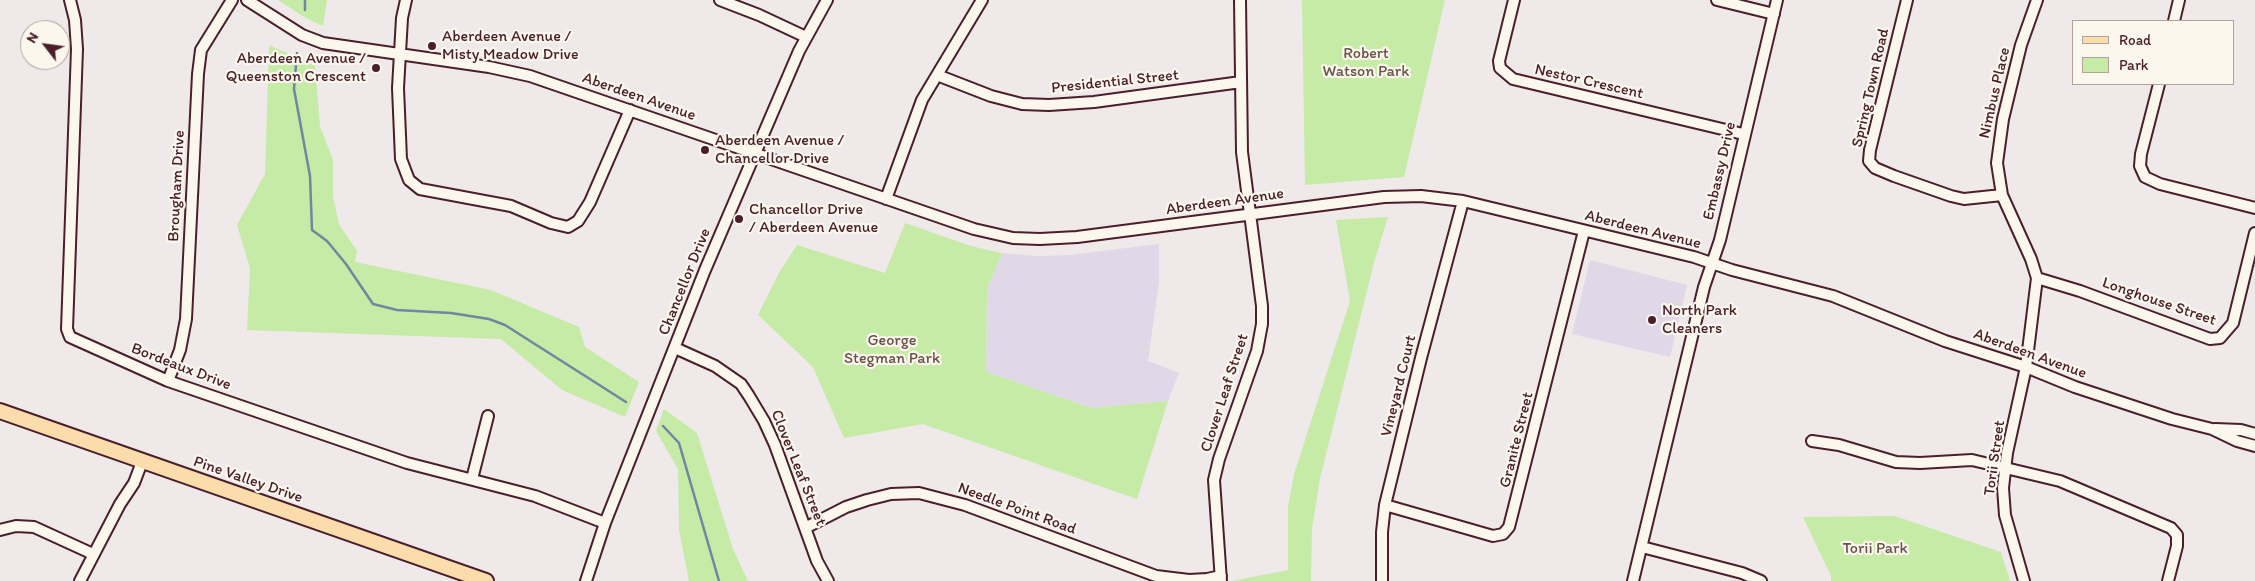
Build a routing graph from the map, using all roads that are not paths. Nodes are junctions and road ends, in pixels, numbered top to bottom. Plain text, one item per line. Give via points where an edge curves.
1 (70, 0) edge
2 (232, 0) edge
3 (247, 0) edge
4 (406, 0) edge
5 (720, 0) edge
6 (827, 0) edge
7 (982, 0) edge
8 (1240, 0) edge
9 (1514, 0) edge
10 (1717, 0) edge
11 (1777, 0) edge
12 (1906, 0) edge
13 (2037, 0) edge
14 (2180, 0) edge
15 (1774, 14) junction
16 (2174, 20) edge
17 (806, 37) junction
18 (400, 55) junction
19 (937, 75) junction
20 (1241, 82) junction
21 (2159, 85) edge
22 (630, 110) junction
23 (1744, 134) junction
24 (755, 153) junction
25 (2002, 194) junction
26 (886, 198) junction
27 (1463, 202) junction
28 (2255, 208) edge
29 (1249, 214) junction
30 (1584, 231) junction
31 (2255, 233) edge
32 (1712, 263) junction
33 (2037, 278) junction
34 (675, 348) junction
35 (2026, 367) junction
36 (168, 381) junction
37 (0, 411) edge
38 (488, 416) dead end
39 (2212, 429) junction
40 (2255, 434) edge
41 (1812, 441) dead end
42 (2255, 446) edge
43 (142, 462) junction
44 (2006, 467) junction
45 (472, 479) junction
46 (1385, 506) junction
47 (606, 523) junction
48 (805, 528) junction
49 (0, 530) edge
50 (1642, 547) junction
51 (93, 554) junction
52 (1221, 578) edge
53 (482, 580) edge
54 (80, 581) edge
55 (586, 581) edge
56 (828, 581) edge
57 (1382, 581) edge
58 (1633, 581) edge
59 (1761, 581) edge
60 (2024, 581) edge
61 (2168, 581) edge

1 - 36 street, Bordeaux Drive via 78,49 67,329 70,338 77,342
2 - 36 street, Brougham Drive via 201,50 186,319 180,350
3 - 18 street, Aberdeen Avenue via 302,35 323,43
4 - 18 street
5 - 17 street
6 - 17 street, Chancellor Drive
7 - 19 street
8 - 20 street, Clover Leaf Street
9 - 23 street, Nestor Crescent via 1499,61 1500,68 1512,79
10 - 15 street
11 - 15 street, Embassy Drive
12 - 25 street, Spring Town Road via 1869,161 1875,168 1951,196 1964,199
13 - 25 street, Nimbus Place via 2021,45 1998,142 1997,163
14 - 16 street
15 - 23 street, Embassy Drive
17 - 24 street, Chancellor Drive
18 - 22 street, Aberdeen Avenue via 530,76
18 - 22 street via 401,159 409,180 420,189 512,206 561,226 568,227 578,221 590,202
19 - 20 street, Presidential Street via 991,96 1022,104 1049,105
19 - 26 street via 918,108
20 - 29 street, Clover Leaf Street via 1242,152
21 - 28 street via 2141,154 2140,166 2145,177 2160,184
22 - 24 street, Aberdeen Avenue
23 - 32 street, Embassy Drive
24 - 26 street, Aberdeen Avenue
24 - 34 street, Chancellor Drive
25 - 33 street, Nimbus Place via 2032,259
26 - 29 street, Aberdeen Avenue via 974,229 1040,240 1077,238
27 - 29 street, Aberdeen Avenue via 1421,196 1384,197
27 - 30 street, Aberdeen Avenue
27 - 46 street, Vineyard Court
29 - 52 street, Clover Leaf Street via 1262,324 1257,351 1214,480
30 - 32 street, Aberdeen Avenue
30 - 46 street, Granite Street via 1509,527 1503,534 1493,536
31 - 33 street, Longhouse Street via 2233,323 2220,338 2210,339
32 - 35 street, Aberdeen Avenue via 1833,296 1945,341
32 - 50 street, Embassy Drive
33 - 35 street, Nimbus Place
34 - 47 street, Chancellor Drive
34 - 48 street, Clover Leaf Street via 715,366 741,384 771,434
35 - 39 street, Aberdeen Avenue via 2172,419
35 - 44 street, Torii Street
36 - 45 street, Bordeaux Drive via 407,463
37 - 43 main road, Pine Valley Drive
38 - 45 street
39 - 40 street, Aberdeen Avenue
39 - 42 street, Aberdeen Avenue
41 - 44 street via 1903,463 1965,460
43 - 51 street via 134,483
43 - 53 main road, Pine Valley Drive
44 - 60 street, Torii Street via 2002,500
44 - 61 street via 2054,479 2172,528 2177,535 2177,546
45 - 47 street, Bordeaux Drive via 535,496
46 - 57 street, Vineyard Court
47 - 55 street, Chancellor Drive
48 - 52 street, Needle Point Road via 867,500 891,494 919,493 965,505 1156,576 1189,580
48 - 56 street, Clover Leaf Street
49 - 51 street via 16,526 34,527
50 - 58 street, Embassy Drive
50 - 59 street
51 - 54 street

